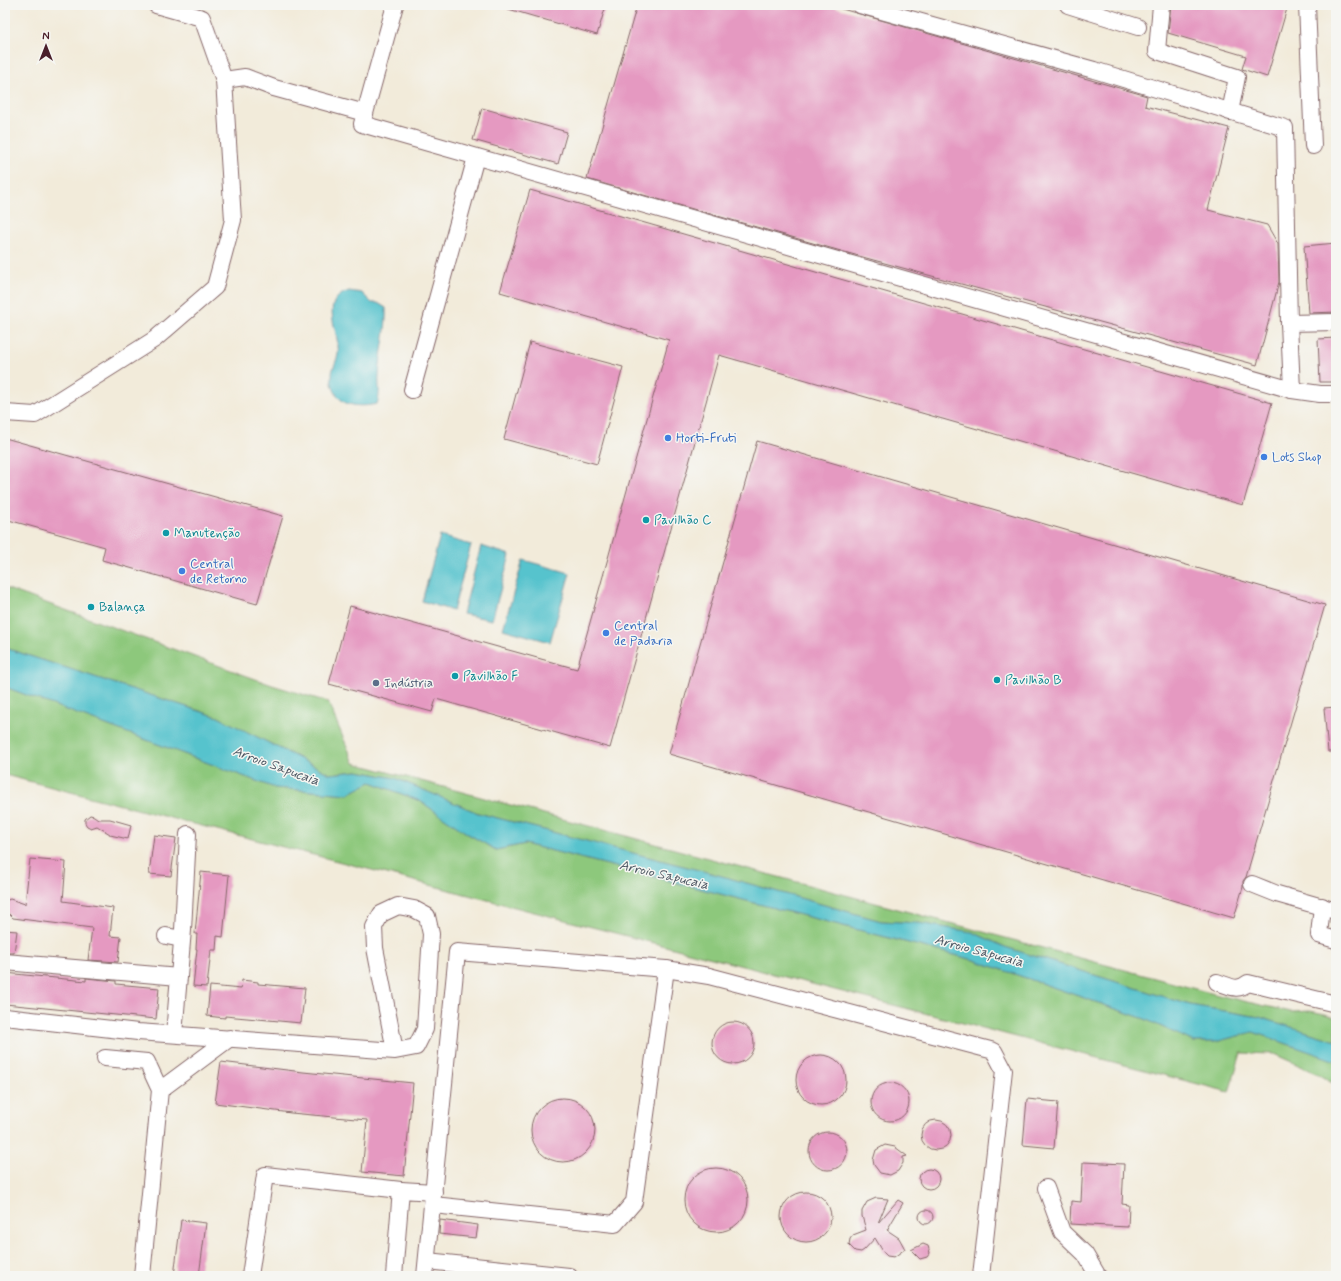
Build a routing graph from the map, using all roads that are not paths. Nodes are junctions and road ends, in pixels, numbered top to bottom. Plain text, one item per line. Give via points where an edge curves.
1 (156, 5) edge
2 (395, 5) edge
3 (860, 5) edge
4 (1068, 5) edge
5 (1161, 5) edge
6 (1308, 5) edge
7 (1138, 27) dead end
8 (224, 80) junction
9 (1230, 112) junction
10 (365, 113) junction
11 (1313, 146) dead end
12 (476, 157) junction
13 (1336, 322) edge
14 (1289, 323) junction
15 (412, 390) dead end
16 (1292, 390) junction
17 (1336, 394) edge
18 (5, 413) edge
19 (188, 834) dead end
20 (1252, 884) dead end
21 (1333, 907) edge
22 (166, 936) dead end
23 (182, 939) junction
24 (1336, 940) edge
25 (5, 962) edge
26 (666, 969) junction
27 (179, 977) junction
28 (1217, 982) dead end
29 (1336, 1004) edge
30 (5, 1017) edge
31 (174, 1034) junction
32 (230, 1038) junction
33 (395, 1051) junction
34 (105, 1058) dead end
35 (160, 1090) junction
36 (1046, 1188) dead end
37 (400, 1190) junction
38 (433, 1198) junction
39 (426, 1268) edge
40 (142, 1276) edge
41 (250, 1276) edge
42 (394, 1276) edge
43 (569, 1276) edge
44 (981, 1276) edge
45 (1098, 1276) edge

1 - 8 lane via 202,18
2 - 10 lane
3 - 9 lane via 1094,70
4 - 7 lane
5 - 9 lane via 1157,51 1237,77
6 - 11 lane
8 - 10 lane via 244,77
8 - 18 lane via 233,220 215,287 155,339 35,414
9 - 14 lane via 1285,128
10 - 12 lane via 362,124
12 - 15 lane
12 - 16 lane
13 - 14 lane
14 - 16 lane
16 - 17 lane
19 - 23 lane
20 - 21 lane via 1277,894
21 - 24 lane via 1319,935
22 - 23 lane
23 - 27 lane
25 - 27 lane
26 - 38 lane via 634,1202 615,1224
26 - 38 lane via 457,952
26 - 44 lane via 709,976 994,1051 1004,1070
27 - 31 lane
28 - 29 lane via 1238,989 1248,983
30 - 31 lane
31 - 32 lane
32 - 33 lane
32 - 35 lane
33 - 33 lane via 375,948 374,927 381,914 398,906 414,909 427,916 431,934 425,1029 416,1047
34 - 35 lane via 147,1062
35 - 40 lane
36 - 45 lane via 1062,1232 1085,1254
37 - 38 lane
37 - 41 lane via 265,1175
37 - 42 lane
38 - 39 lane
39 - 43 lane

